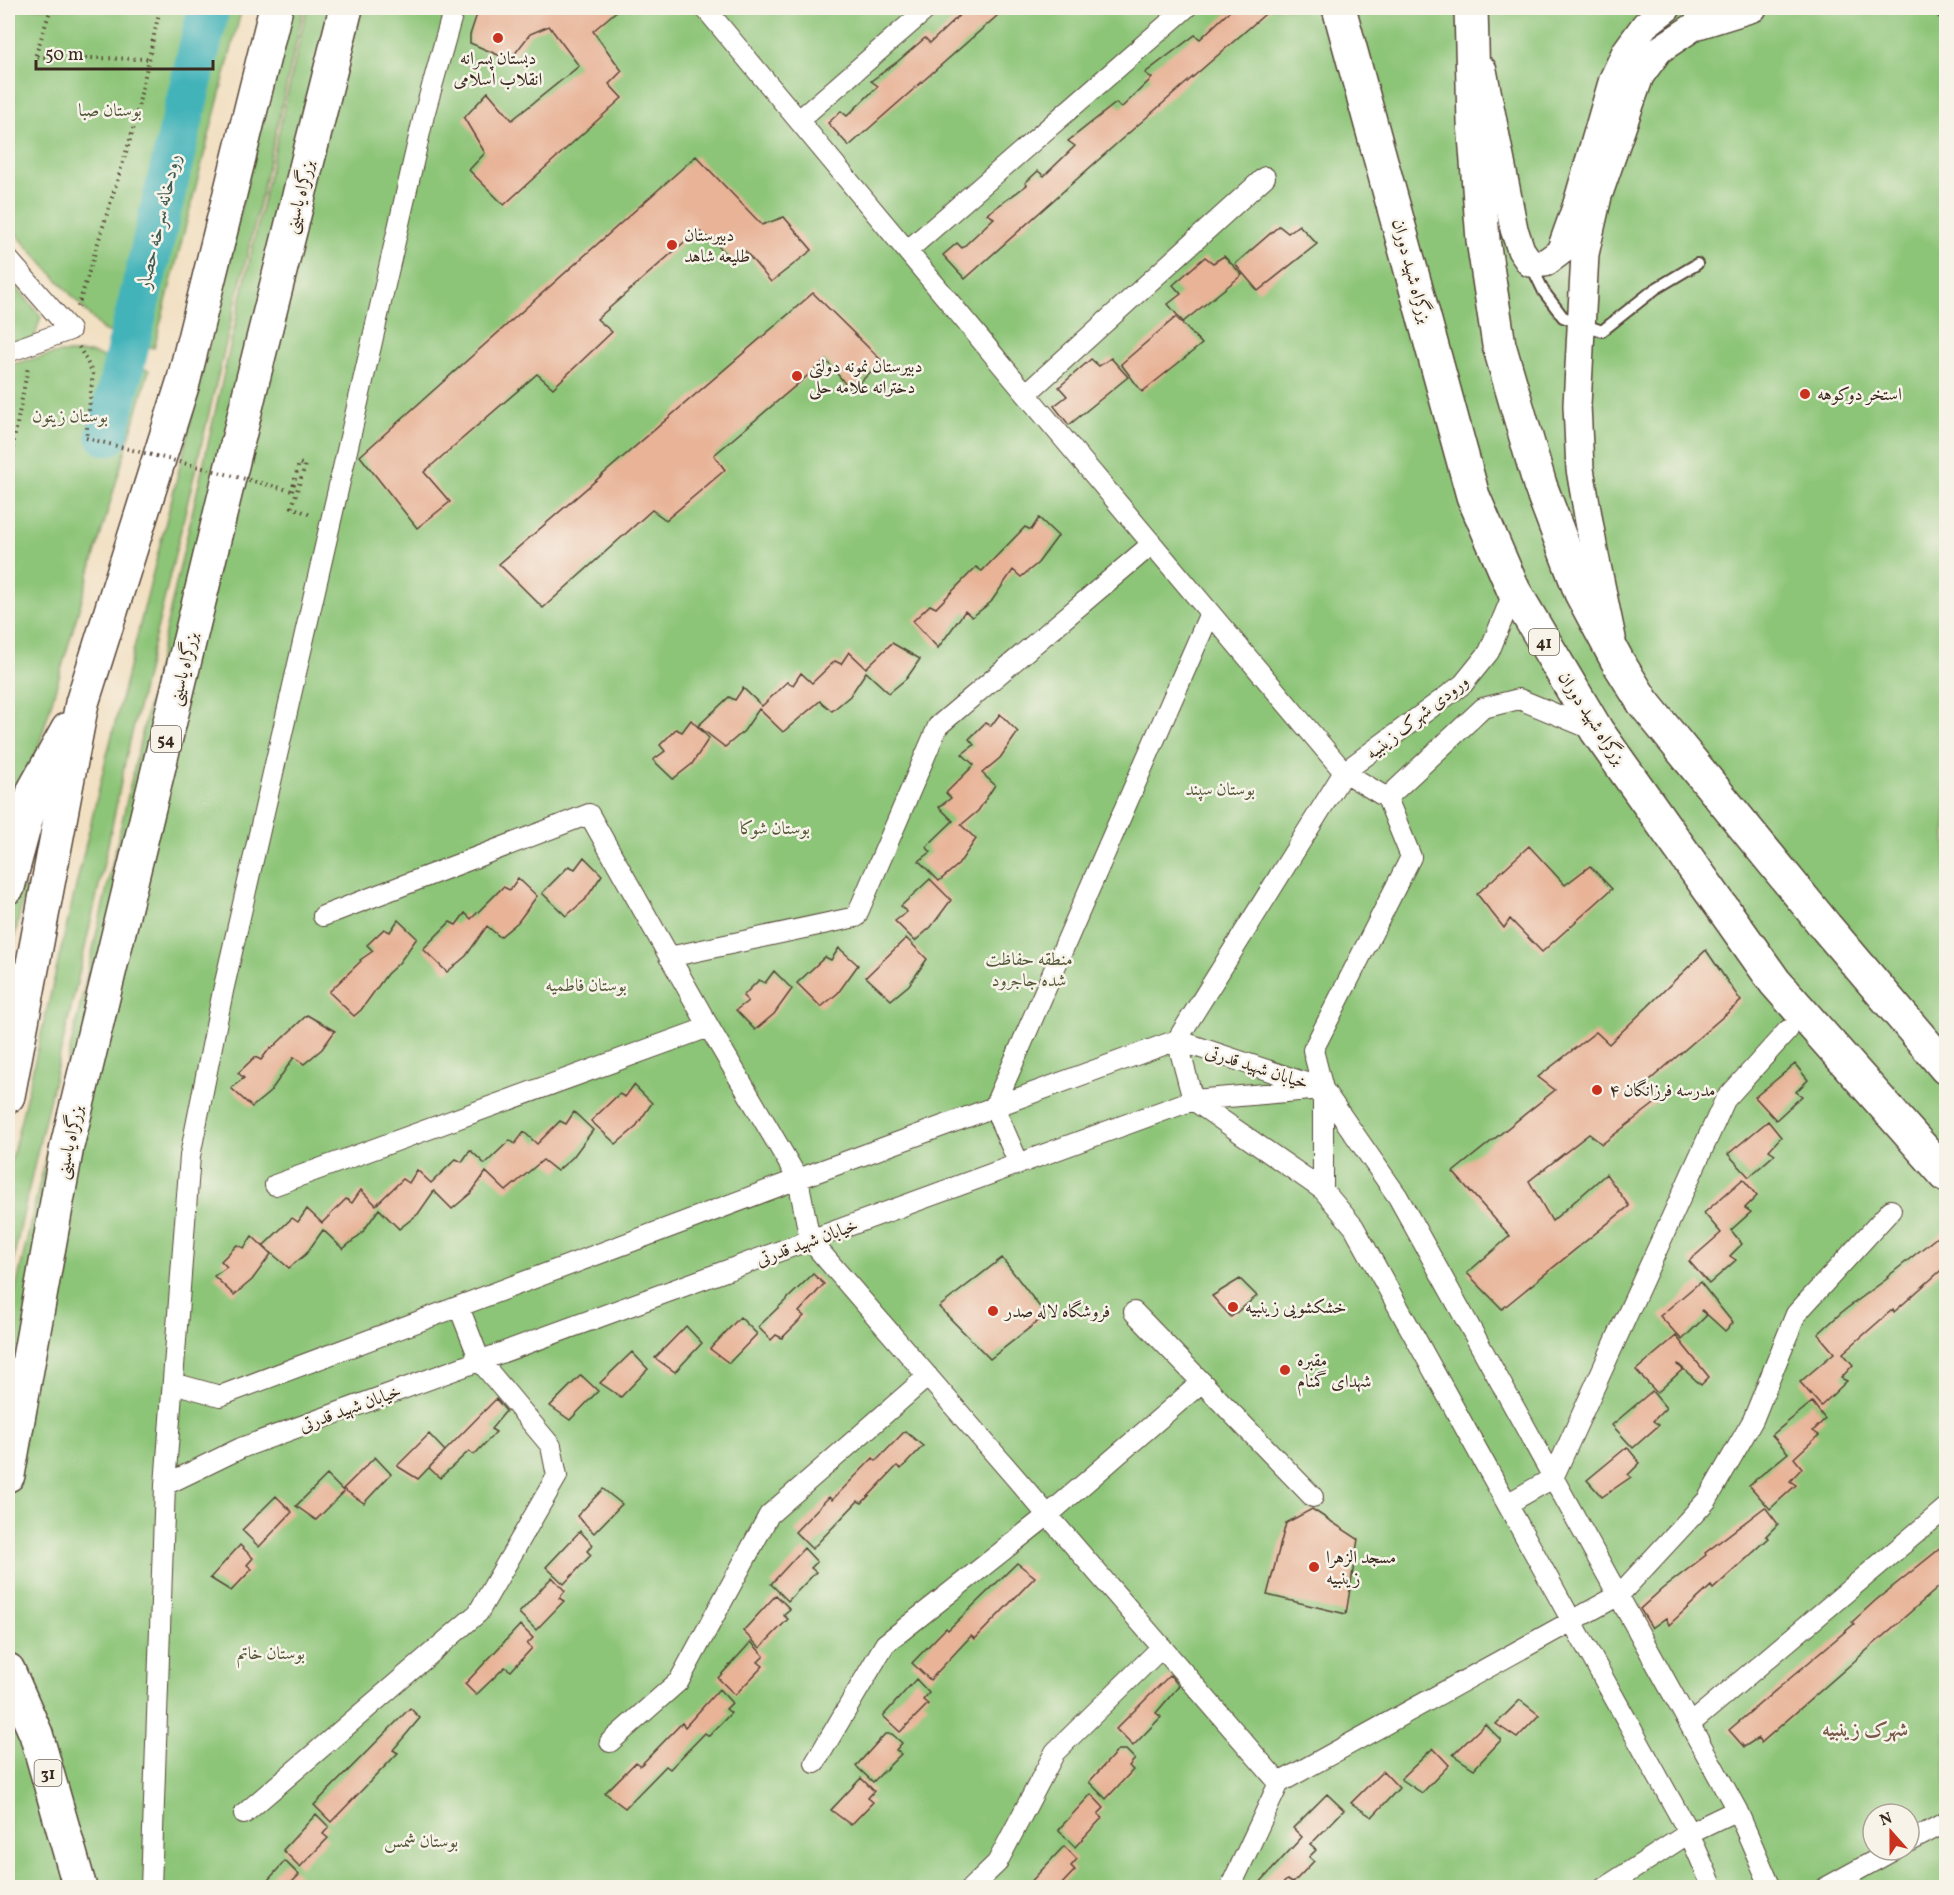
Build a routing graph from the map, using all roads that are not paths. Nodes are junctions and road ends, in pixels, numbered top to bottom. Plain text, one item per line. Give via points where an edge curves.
1 (276, 8) edge
2 (346, 8) edge
3 (454, 8) edge
4 (705, 8) edge
5 (928, 8) edge
6 (1186, 8) edge
7 (1339, 8) edge
8 (1666, 8) edge
9 (1753, 8) edge
10 (1937, 8) edge
11 (1471, 9) edge
12 (1947, 15) edge
13 (799, 120) junction
14 (1265, 177) dead end
15 (907, 251) junction
16 (8, 259) edge
17 (1530, 263) junction
18 (1697, 264) dead end
19 (1581, 323) junction
20 (8, 352) edge
21 (1026, 394) junction
22 (1152, 544) junction
23 (1514, 591) junction
24 (1210, 613) junction
25 (1618, 662) junction
26 (82, 704) junction
27 (1597, 731) junction
28 (1344, 772) junction
29 (1388, 798) junction
30 (8, 887) edge
31 (323, 916) dead end
32 (669, 957) junction
33 (708, 1027) junction
34 (1788, 1030) dead end
35 (1177, 1040) junction
36 (1947, 1068) edge
37 (1323, 1089) junction
38 (8, 1096) edge
39 (1194, 1100) junction
40 (994, 1107) junction
41 (1019, 1164) junction
42 (1947, 1175) edge
43 (798, 1179) junction
44 (275, 1185) dead end
45 (1323, 1190) junction
46 (1891, 1210) dead end
47 (810, 1240) junction
48 (459, 1307) junction
49 (1134, 1311) dead end
50 (480, 1361) junction
51 (928, 1376) junction
52 (1202, 1382) junction
53 (173, 1383) junction
54 (8, 1476) edge
55 (1553, 1478) junction
56 (165, 1485) junction
57 (1313, 1497) dead end
58 (1507, 1504) junction
59 (1947, 1508) edge
60 (1048, 1515) junction
61 (1618, 1595) junction
62 (1572, 1621) junction
63 (1162, 1647) junction
64 (8, 1670) edge
65 (1690, 1724) junction
66 (610, 1742) dead end
67 (815, 1763) dead end
68 (1279, 1783) junction
69 (1737, 1810) junction
70 (244, 1814) dead end
71 (1947, 1822) edge
72 (1689, 1833) junction
73 (1921, 1836) edge
74 (1872, 1862) edge
75 (79, 1883) edge
76 (152, 1887) edge
77 (971, 1887) edge
78 (1230, 1887) edge
79 (1604, 1887) edge
80 (1713, 1887) edge
81 (1771, 1887) edge
82 (1825, 1887) edge

1 - 26 highway via 183,383
2 - 54 highway, بزرگراه یاسینی / 54 via 67,1146
3 - 53 street via 424,115 226,980 190,1156
4 - 13 street
5 - 13 street
6 - 15 street
7 - 23 highway, بزرگراه شهید دوران / 41 via 1473,496
8 - 17 main road via 1645,25 1626,51 1613,80 1560,252 1545,263
9 - 19 main road via 1695,27 1659,50 1640,76 1598,196 1585,254
10 - 12 lane
11 - 17 main road via 1514,229
11 - 25 highway via 1483,240 1499,345 1540,485 1581,593
13 - 15 street
14 - 21 street
15 - 21 street
16 - 20 street via 70,330
17 - 19 lane via 1544,292 1563,317
18 - 19 lane via 1655,289 1602,331
19 - 25 main road via 1577,405 1580,469
21 - 22 street
22 - 24 street
22 - 32 street via 938,726 856,917
23 - 27 highway, بزرگراه شهید دوران / 41
23 - 28 street, ورودی شهرک زینبیه via 1489,652 1463,684
24 - 28 street
24 - 40 street
25 - 36 highway via 1643,702
26 - 30 highway via 34,790
26 - 38 highway
27 - 29 street via 1519,699 1483,708
27 - 42 highway, بزرگراه شهید دوران / 41 via 1775,982
28 - 29 street
28 - 35 street
29 - 37 street via 1411,857 1313,1050
31 - 32 street via 589,814
32 - 33 street
33 - 43 street
33 - 44 street
34 - 55 street via 1725,1100
35 - 37 street, خیابان شهید قدرتی
35 - 39 street
35 - 40 street
37 - 39 street, خیابان شهید قدرتی
37 - 45 street
37 - 55 street via 1398,1197
39 - 41 street, خیابان شهید قدرتی
39 - 45 street
40 - 41 street
40 - 43 street
41 - 47 street, خیابان شهید قدرتی
43 - 47 street
43 - 48 street
45 - 58 street via 1354,1227
46 - 61 street via 1796,1314 1753,1420 1707,1500
47 - 50 street, خیابان شهید قدرتی
47 - 51 street
48 - 50 street
48 - 53 street via 220,1396
49 - 52 street
50 - 56 street, خیابان شهید قدرتی via 242,1448
50 - 70 street via 551,1446 557,1476 478,1613
51 - 60 street
51 - 66 street via 769,1515 679,1681
52 - 57 street
52 - 60 street
53 - 56 street
55 - 58 street
55 - 61 street
56 - 76 street
58 - 62 street
59 - 65 street
60 - 63 street
60 - 67 street via 885,1644
61 - 62 street
61 - 65 street
62 - 68 street
62 - 72 street
63 - 68 street
63 - 77 street via 1055,1752 997,1863
64 - 75 highway, 31 via 36,1734
65 - 69 street
68 - 78 street
69 - 72 street
69 - 81 street
71 - 73 street
72 - 79 street
72 - 80 street
74 - 82 street

